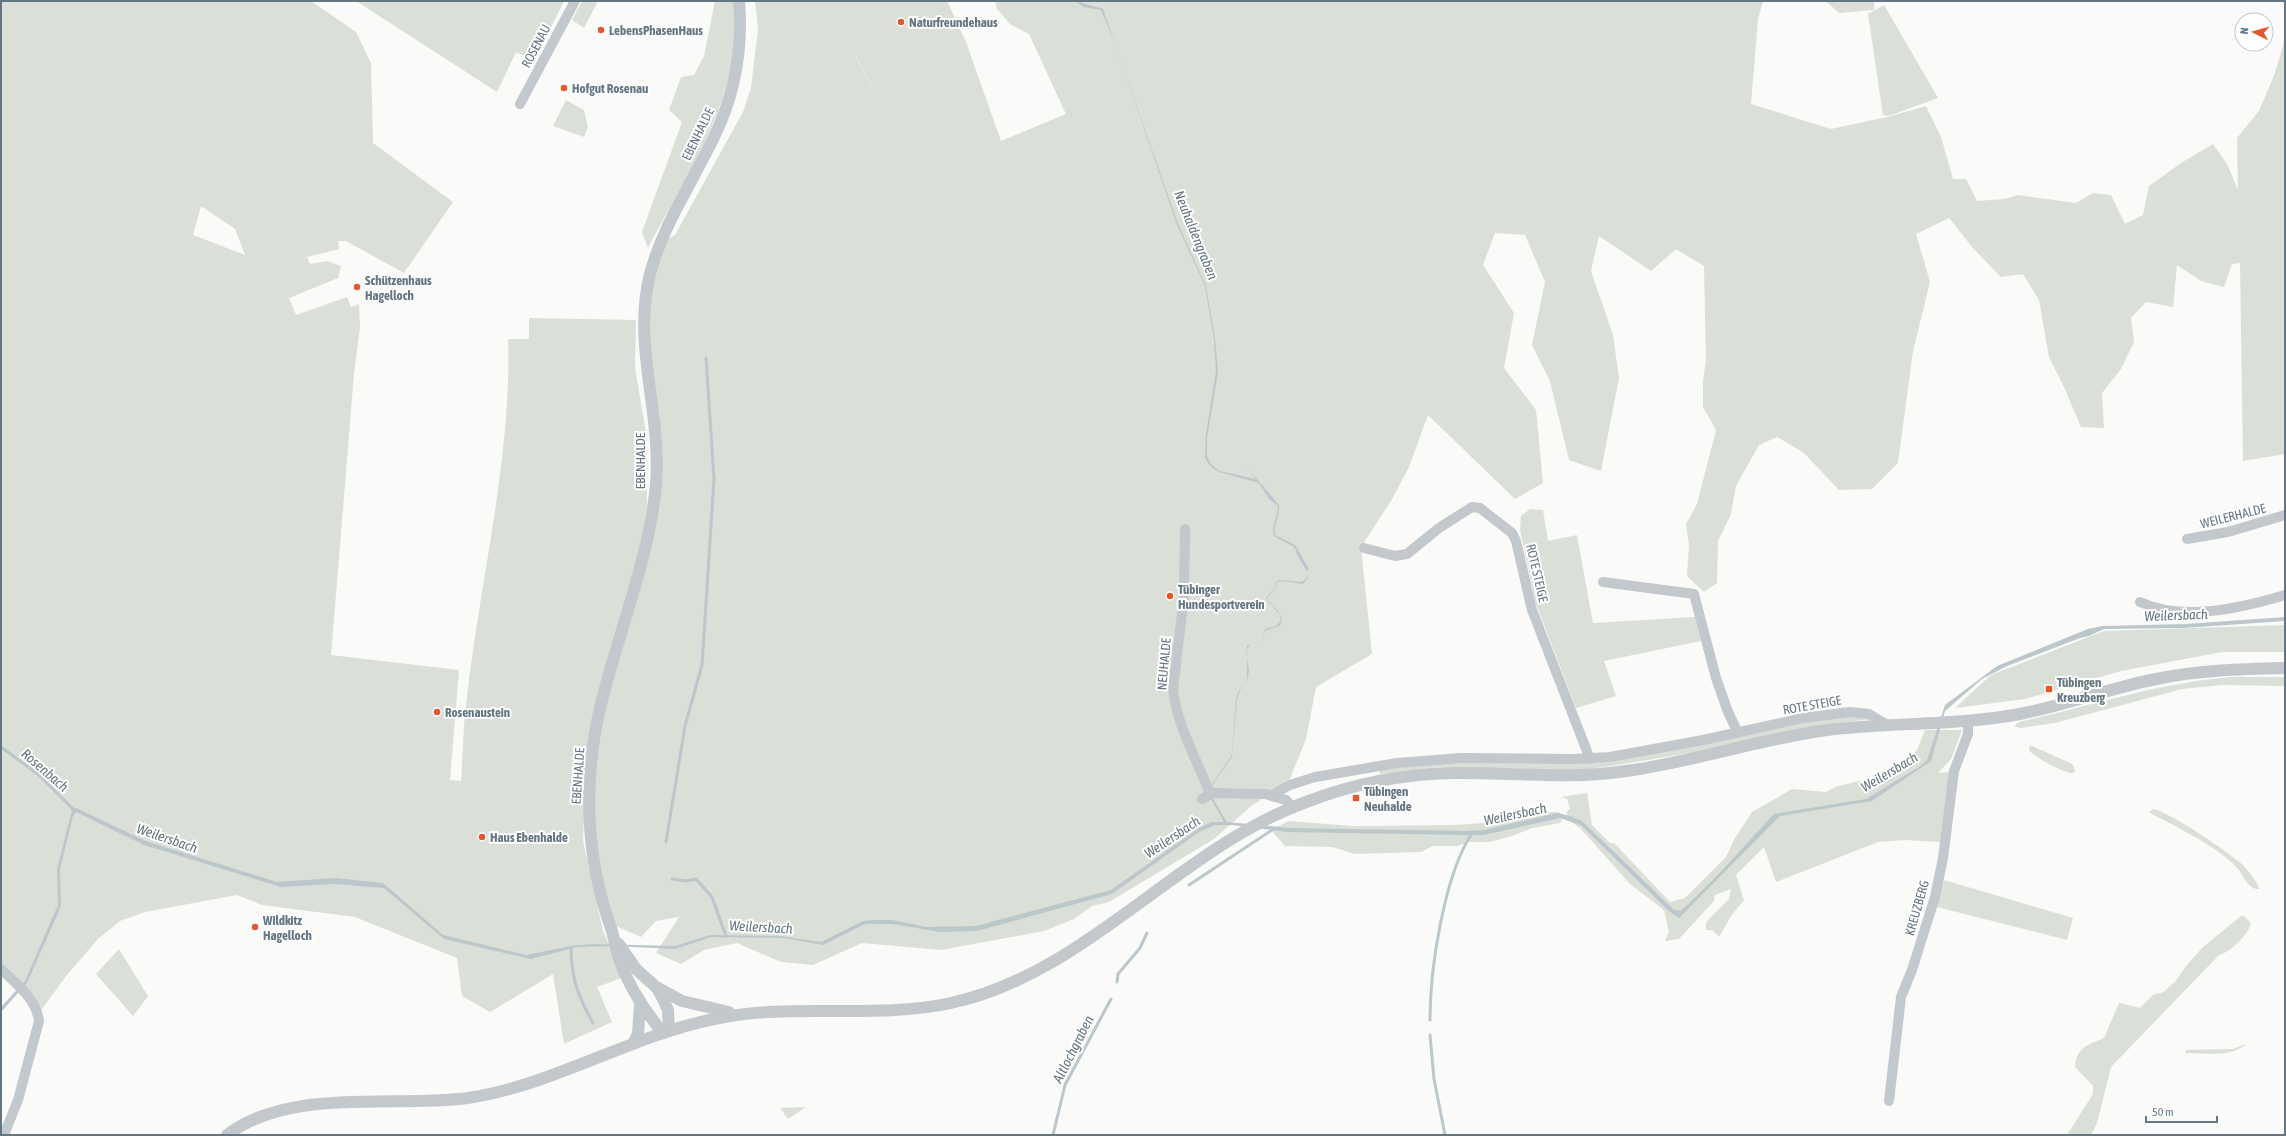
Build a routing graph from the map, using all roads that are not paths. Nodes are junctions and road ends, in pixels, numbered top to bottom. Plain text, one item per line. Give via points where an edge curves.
1 (574, 1) edge
2 (739, 1) edge
3 (520, 104) dead end
4 (2285, 515) edge
5 (1185, 529) dead end
6 (2187, 539) dead end
7 (1364, 548) dead end
8 (1603, 582) dead end
9 (2285, 595) edge
10 (2140, 602) dead end
11 (2285, 668) edge
12 (1968, 721) junction
13 (1888, 724) junction
14 (1738, 733) junction
15 (1590, 759) junction
16 (1213, 793) junction
17 (1272, 795) junction
18 (1202, 799) dead end
19 (1289, 808) junction
20 (612, 931) junction
21 (1, 969) edge
22 (657, 988) junction
23 (640, 1005) junction
24 (740, 1014) junction
25 (666, 1032) junction
26 (633, 1044) junction
27 (1889, 1101) dead end
28 (7, 1134) edge
29 (226, 1135) edge

1 - 3 street, ROSENAU
2 - 20 street, EBENHALDE via 740,48 728,102 715,135 660,243 646,296 643,343 656,446 654,498 643,558 601,703 592,752 589,789 594,862
4 - 6 street, WEILERHALDE via 2228,532
5 - 16 street, NEUHALDE via 1184,597 1174,699 1208,789
7 - 15 street, ROTE STEIGE via 1395,556 1407,554 1439,528 1472,507 1480,508 1512,533 1532,610
8 - 14 street via 1694,594 1716,678
9 - 10 street via 2240,607 2200,610 2166,610
11 - 12 street via 2187,673 2137,683 2021,714
12 - 13 street
12 - 27 street, KREUZBERG via 1968,734 1954,771 1943,858 1935,897 1901,997
13 - 14 street, ROTE STEIGE via 1869,714 1850,712 1804,718
13 - 19 street via 1793,735 1655,767 1607,774 1568,776 1452,773 1403,777 1346,788
14 - 15 street, ROTE STEIGE
15 - 17 street, ROTE STEIGE via 1511,757 1418,761 1341,771 1290,785
16 - 17 street
16 - 18 street
17 - 19 street via 1286,800
19 - 24 street via 1224,843 1068,951 1028,975 980,995 937,1006 892,1011 784,1010
20 - 22 street, EBENHALDE via 636,969
20 - 23 street, EBENHALDE via 620,960
21 - 28 street via 26,993 38,1011 40,1021
22 - 24 street via 676,999 699,1007
22 - 25 street, EBENHALDE via 668,1010
23 - 25 street, EBENHALDE
23 - 26 street via 638,1034
24 - 25 street
25 - 26 street
26 - 29 street via 549,1076 483,1095 428,1101 290,1108 251,1119

